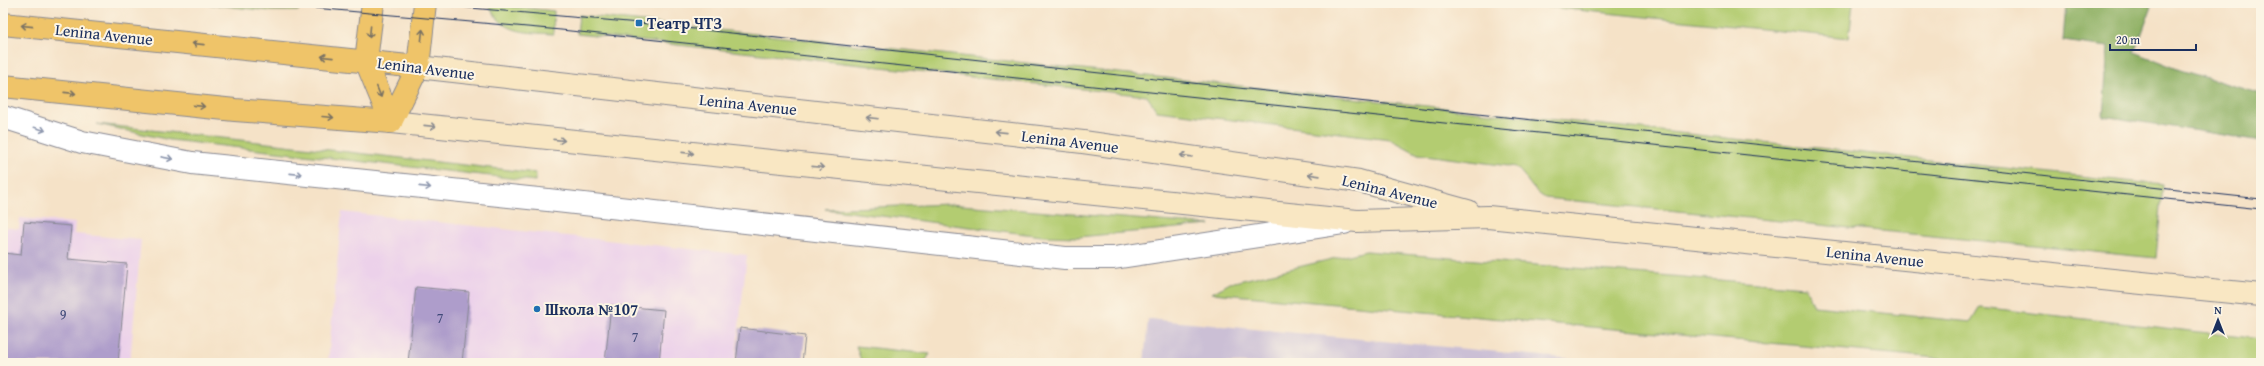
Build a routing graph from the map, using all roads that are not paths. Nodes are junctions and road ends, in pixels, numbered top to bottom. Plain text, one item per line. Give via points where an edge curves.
1 (373, 3) edge
2 (425, 3) edge
3 (3, 24) edge
4 (366, 61) junction
5 (418, 67) junction
6 (3, 86) edge
7 (3, 117) edge
8 (391, 122) junction
9 (1488, 217) junction
10 (1357, 222) junction
11 (2261, 295) edge

1 -> 4 main road
5 -> 2 main road
4 -> 3 main road, Lenina Avenue
4 - 5 main road, Lenina Avenue
4 -> 8 main road
5 - 8 main road
9 -> 5 main road, Lenina Avenue via 1359,181 1107,145
6 -> 8 main road, Lenina Avenue via 235,110
7 -> 10 street via 82,142 192,163 1065,258 1114,258
8 -> 10 main road, Lenina Avenue
9 - 10 main road, Lenina Avenue
9 - 11 main road, Lenina Avenue

